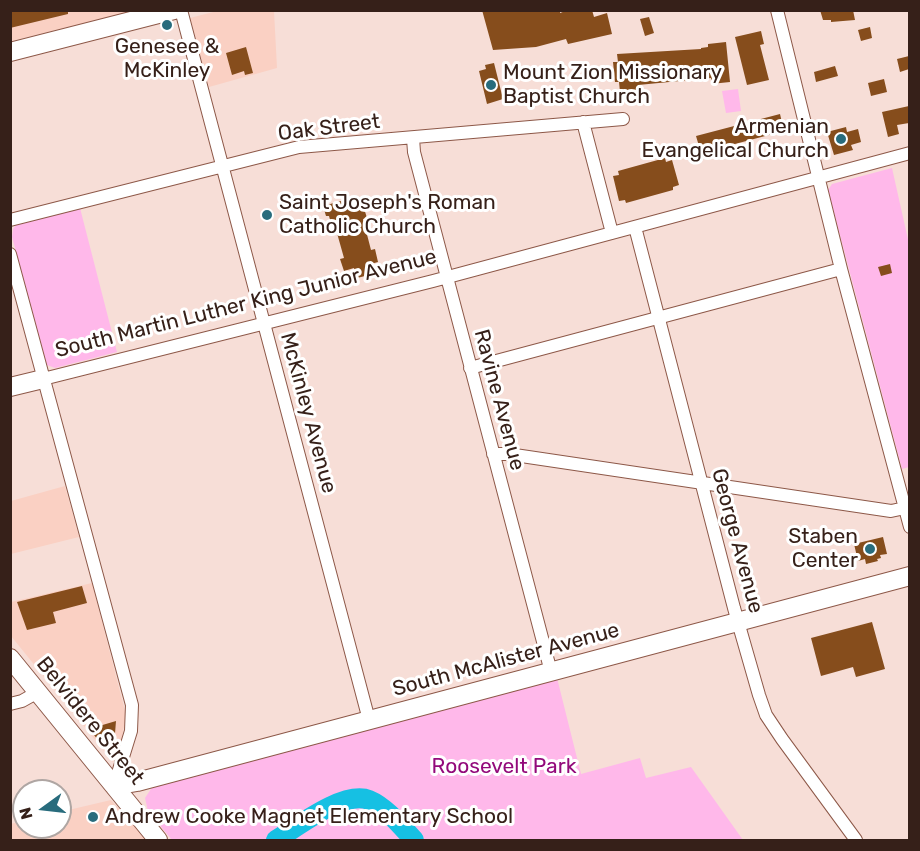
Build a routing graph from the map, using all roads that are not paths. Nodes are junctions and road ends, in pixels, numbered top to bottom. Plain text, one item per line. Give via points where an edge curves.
1 (174, 10) edge
2 (182, 10) edge
3 (777, 10) edge
4 (10, 52) edge
5 (623, 119) dead end
6 (583, 122) junction
7 (413, 138) junction
8 (909, 153) edge
9 (223, 167) junction
10 (818, 178) junction
11 (10, 220) edge
12 (635, 227) junction
13 (612, 233) junction
14 (10, 254) edge
15 (841, 269) junction
16 (447, 277) junction
17 (659, 317) junction
18 (264, 323) junction
19 (470, 368) junction
20 (43, 379) junction
21 (10, 387) edge
22 (493, 454) junction
23 (701, 483) junction
24 (905, 508) junction
25 (909, 527) edge
26 (909, 576) edge
27 (738, 622) junction
28 (10, 658) edge
29 (551, 672) junction
30 (38, 692) junction
31 (10, 704) edge
32 (369, 720) junction
33 (114, 786) junction
34 (158, 840) edge
35 (856, 840) edge

1 - 4 street
2 - 9 street, McKinley Avenue
3 - 10 street
5 - 6 street, Oak Street
6 - 7 street, Oak Street
6 - 13 street
7 - 9 street, Oak Street via 299,147
7 - 16 street, Ravine Avenue
8 - 10 street, South Martin Luther King Junior Avenue
9 - 11 street, Oak Street
9 - 18 street, McKinley Avenue
10 - 12 street, South Martin Luther King Junior Avenue
10 - 15 street
12 - 13 street, South Martin Luther King Junior Avenue
12 - 17 street, George Avenue
13 - 16 street, South Martin Luther King Junior Avenue
14 - 20 street
15 - 17 street
15 - 24 street
16 - 18 street, South Martin Luther King Junior Avenue
16 - 19 street, Ravine Avenue
17 - 19 street
17 - 23 street, George Avenue
18 - 20 street, South Martin Luther King Junior Avenue
18 - 32 street, McKinley Avenue
19 - 22 street, Ravine Avenue
20 - 21 street, South Martin Luther King Junior Avenue
20 - 33 street via 132,705 131,731
22 - 23 street
22 - 29 street, Ravine Avenue
23 - 24 street via 891,511
23 - 27 street, George Avenue
24 - 25 street
26 - 27 street, South McAlister Avenue
27 - 29 street, South McAlister Avenue
27 - 35 street, George Avenue via 766,714
28 - 30 street, Belvidere Street
29 - 32 street, South McAlister Avenue
30 - 31 street
30 - 33 street, Belvidere Street
32 - 33 street, South McAlister Avenue
33 - 34 street, Belvidere Street

